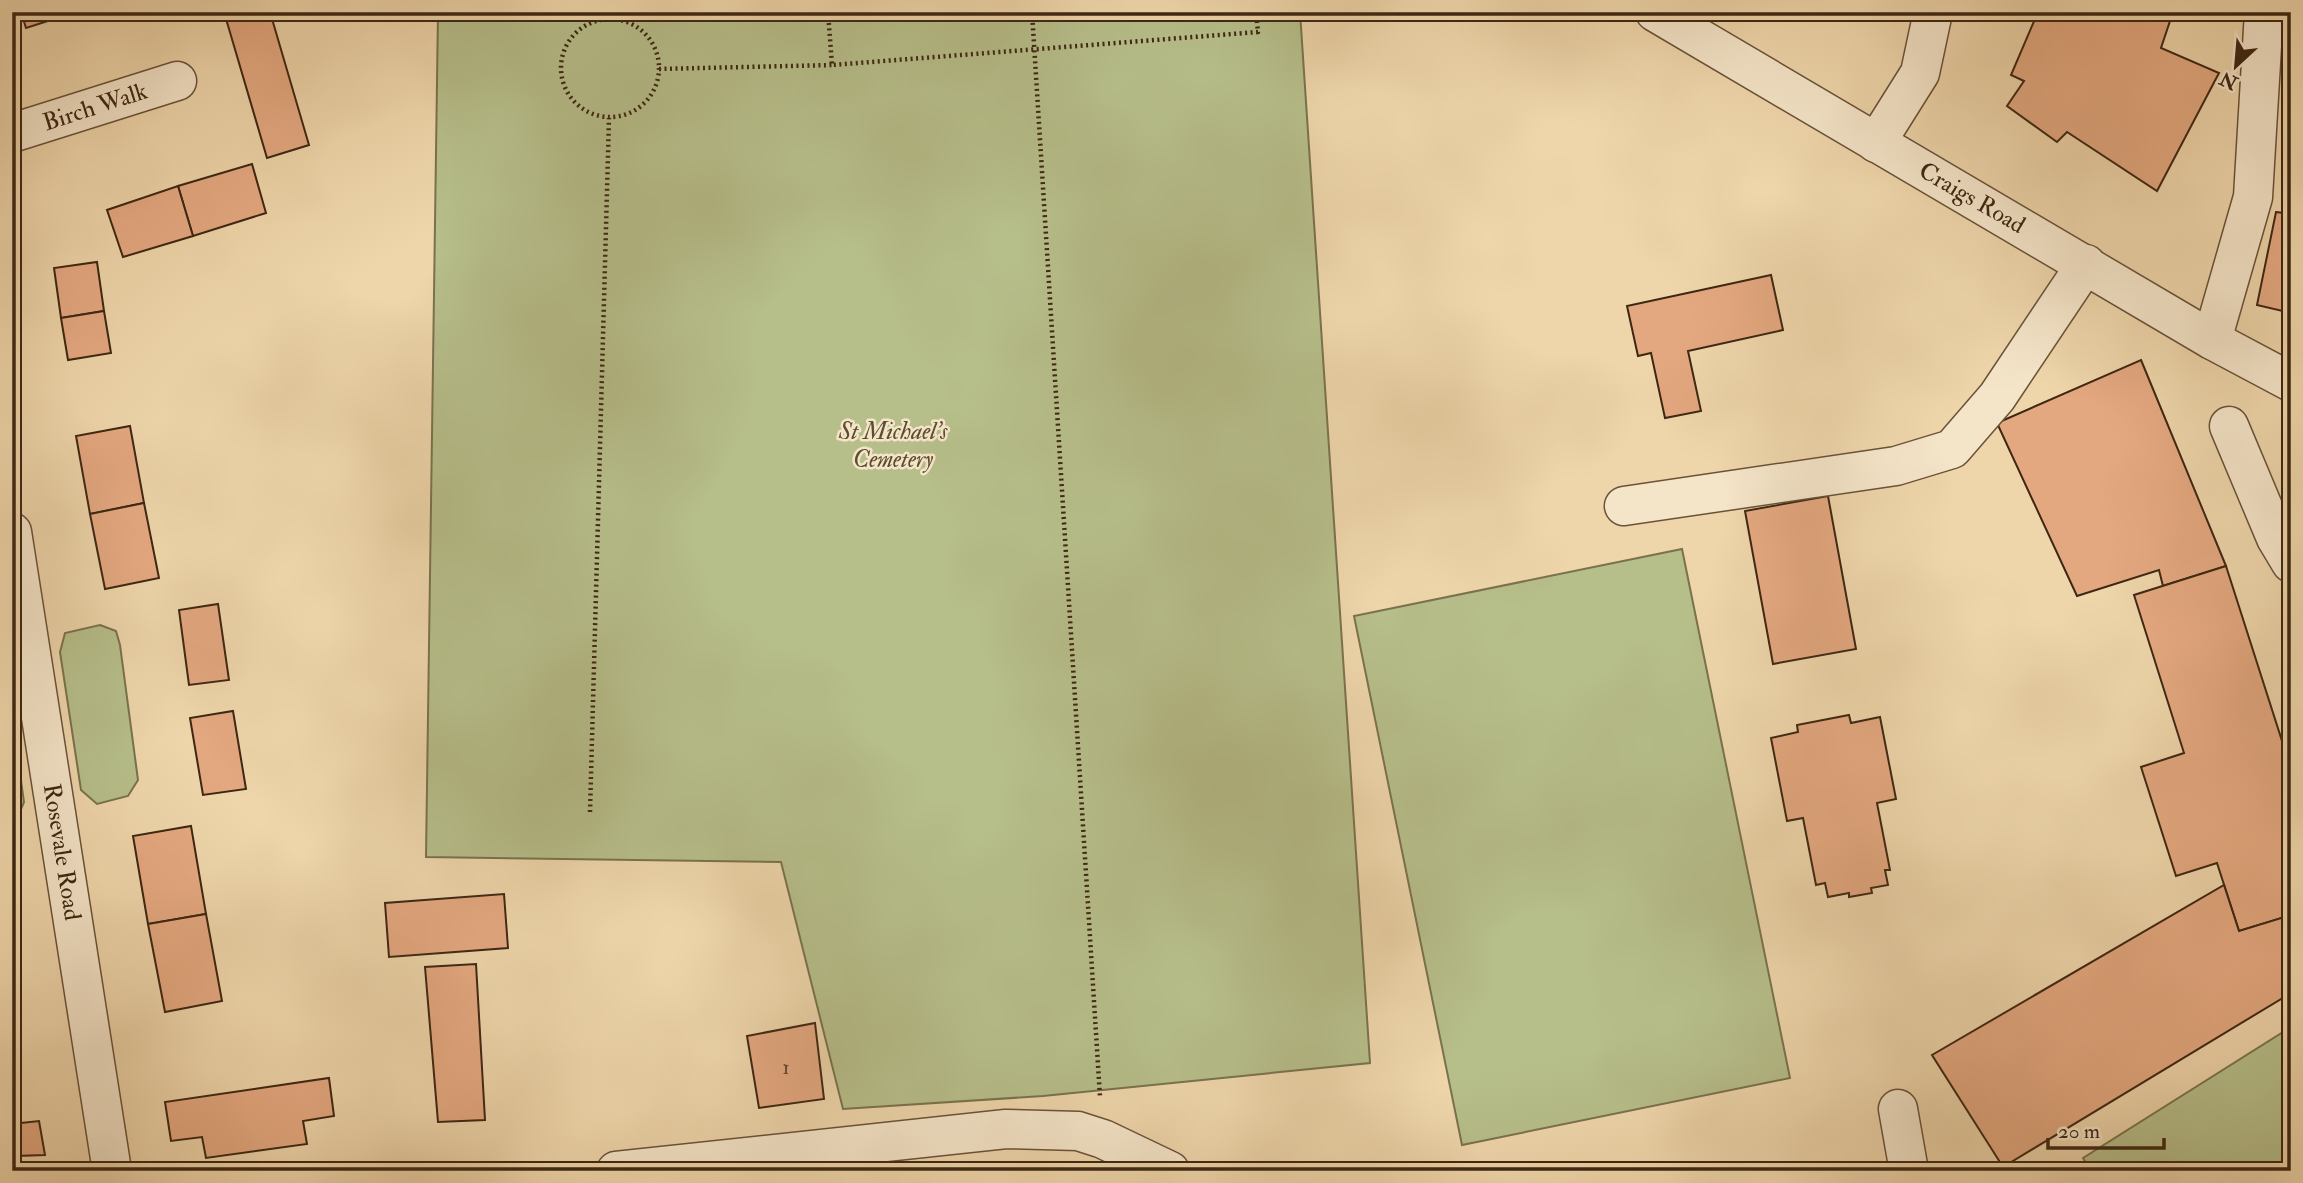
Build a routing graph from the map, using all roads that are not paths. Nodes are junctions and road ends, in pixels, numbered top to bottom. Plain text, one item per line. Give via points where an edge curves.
1 (1655, 12) edge
2 (1933, 12) edge
3 (2264, 12) edge
4 (177, 81) dead end
5 (12, 133) edge
6 (1877, 143) junction
7 (2086, 264) junction
8 (2212, 340) junction
9 (2291, 382) edge
10 (2229, 426) dead end
11 (1624, 506) dead end
12 (12, 532) edge
13 (2291, 562) edge
14 (1898, 1109) dead end
15 (906, 1156) edge
16 (637, 1169) edge
17 (112, 1171) edge
18 (1170, 1171) edge
19 (1909, 1171) edge

1 - 6 street, Craigs Road
2 - 6 street via 1920,73
3 - 8 street via 2253,197
4 - 5 street, Birch Walk
6 - 7 street, Craigs Road
7 - 8 street, Craigs Road
7 - 11 street via 1997,397 1952,449 1896,466
8 - 9 street, Craigs Road
10 - 13 street via 2276,538
12 - 17 street, Rosevale Road
14 - 19 street
15 - 16 street
15 - 18 street via 1006,1129 1077,1131

